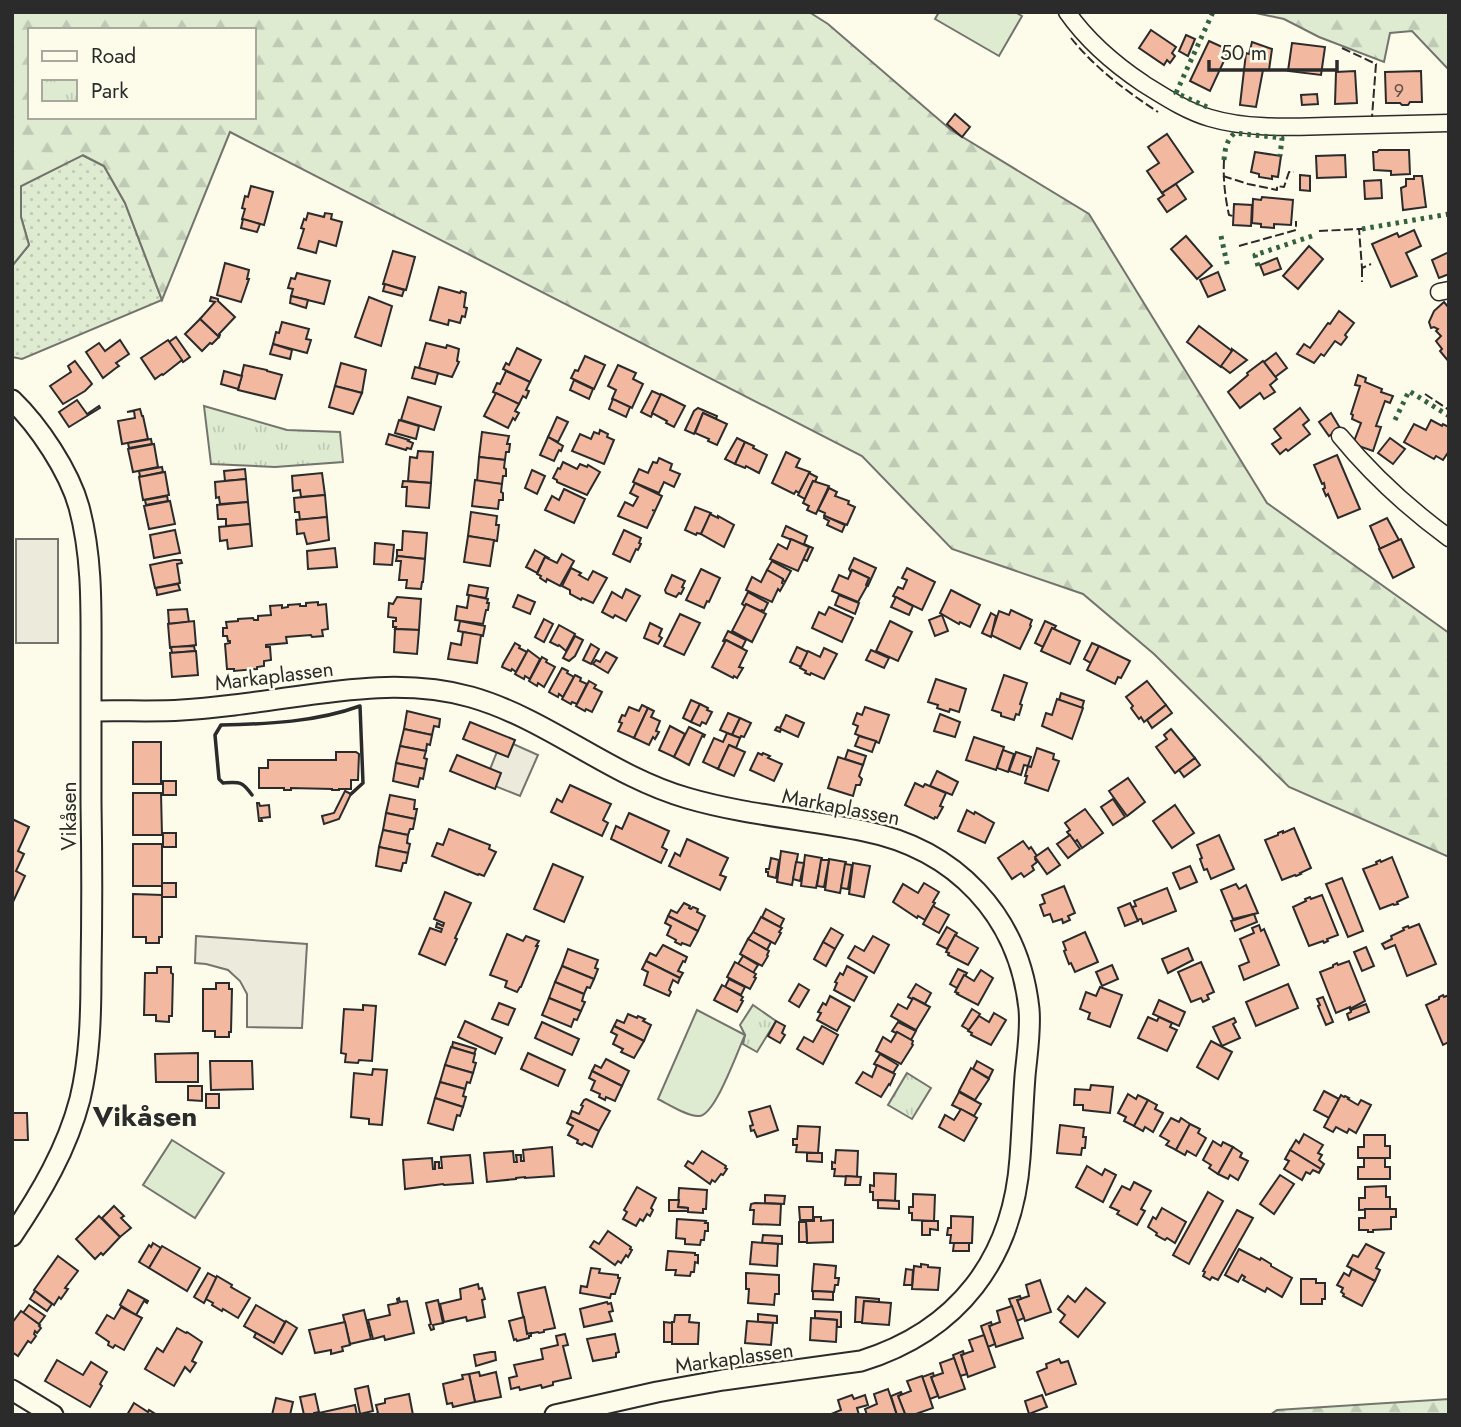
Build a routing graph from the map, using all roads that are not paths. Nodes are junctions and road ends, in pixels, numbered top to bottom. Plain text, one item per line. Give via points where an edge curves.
1 (1067, 12) edge
2 (1449, 123) edge
3 (12, 400) edge
4 (1340, 436) dead end
5 (1449, 538) edge
6 (92, 711) junction
7 (12, 1236) edge
8 (12, 1390) edge
9 (53, 1415) edge
10 (555, 1415) edge

1 - 2 street via 1100,51 1129,74 1175,103 1224,122 1260,126
3 - 6 street, Vikåsen via 46,442 78,504 89,559
4 - 5 street via 1414,513
6 - 7 street, Vikåsen via 87,1063 60,1156
6 - 10 street, Markaplassen via 182,710 372,687 430,689 473,698 534,722 679,796 900,840 952,868 983,896 1005,929 1024,978 1029,1011 1019,1166 1005,1228 969,1294 915,1339 861,1361 723,1380
8 - 9 street

